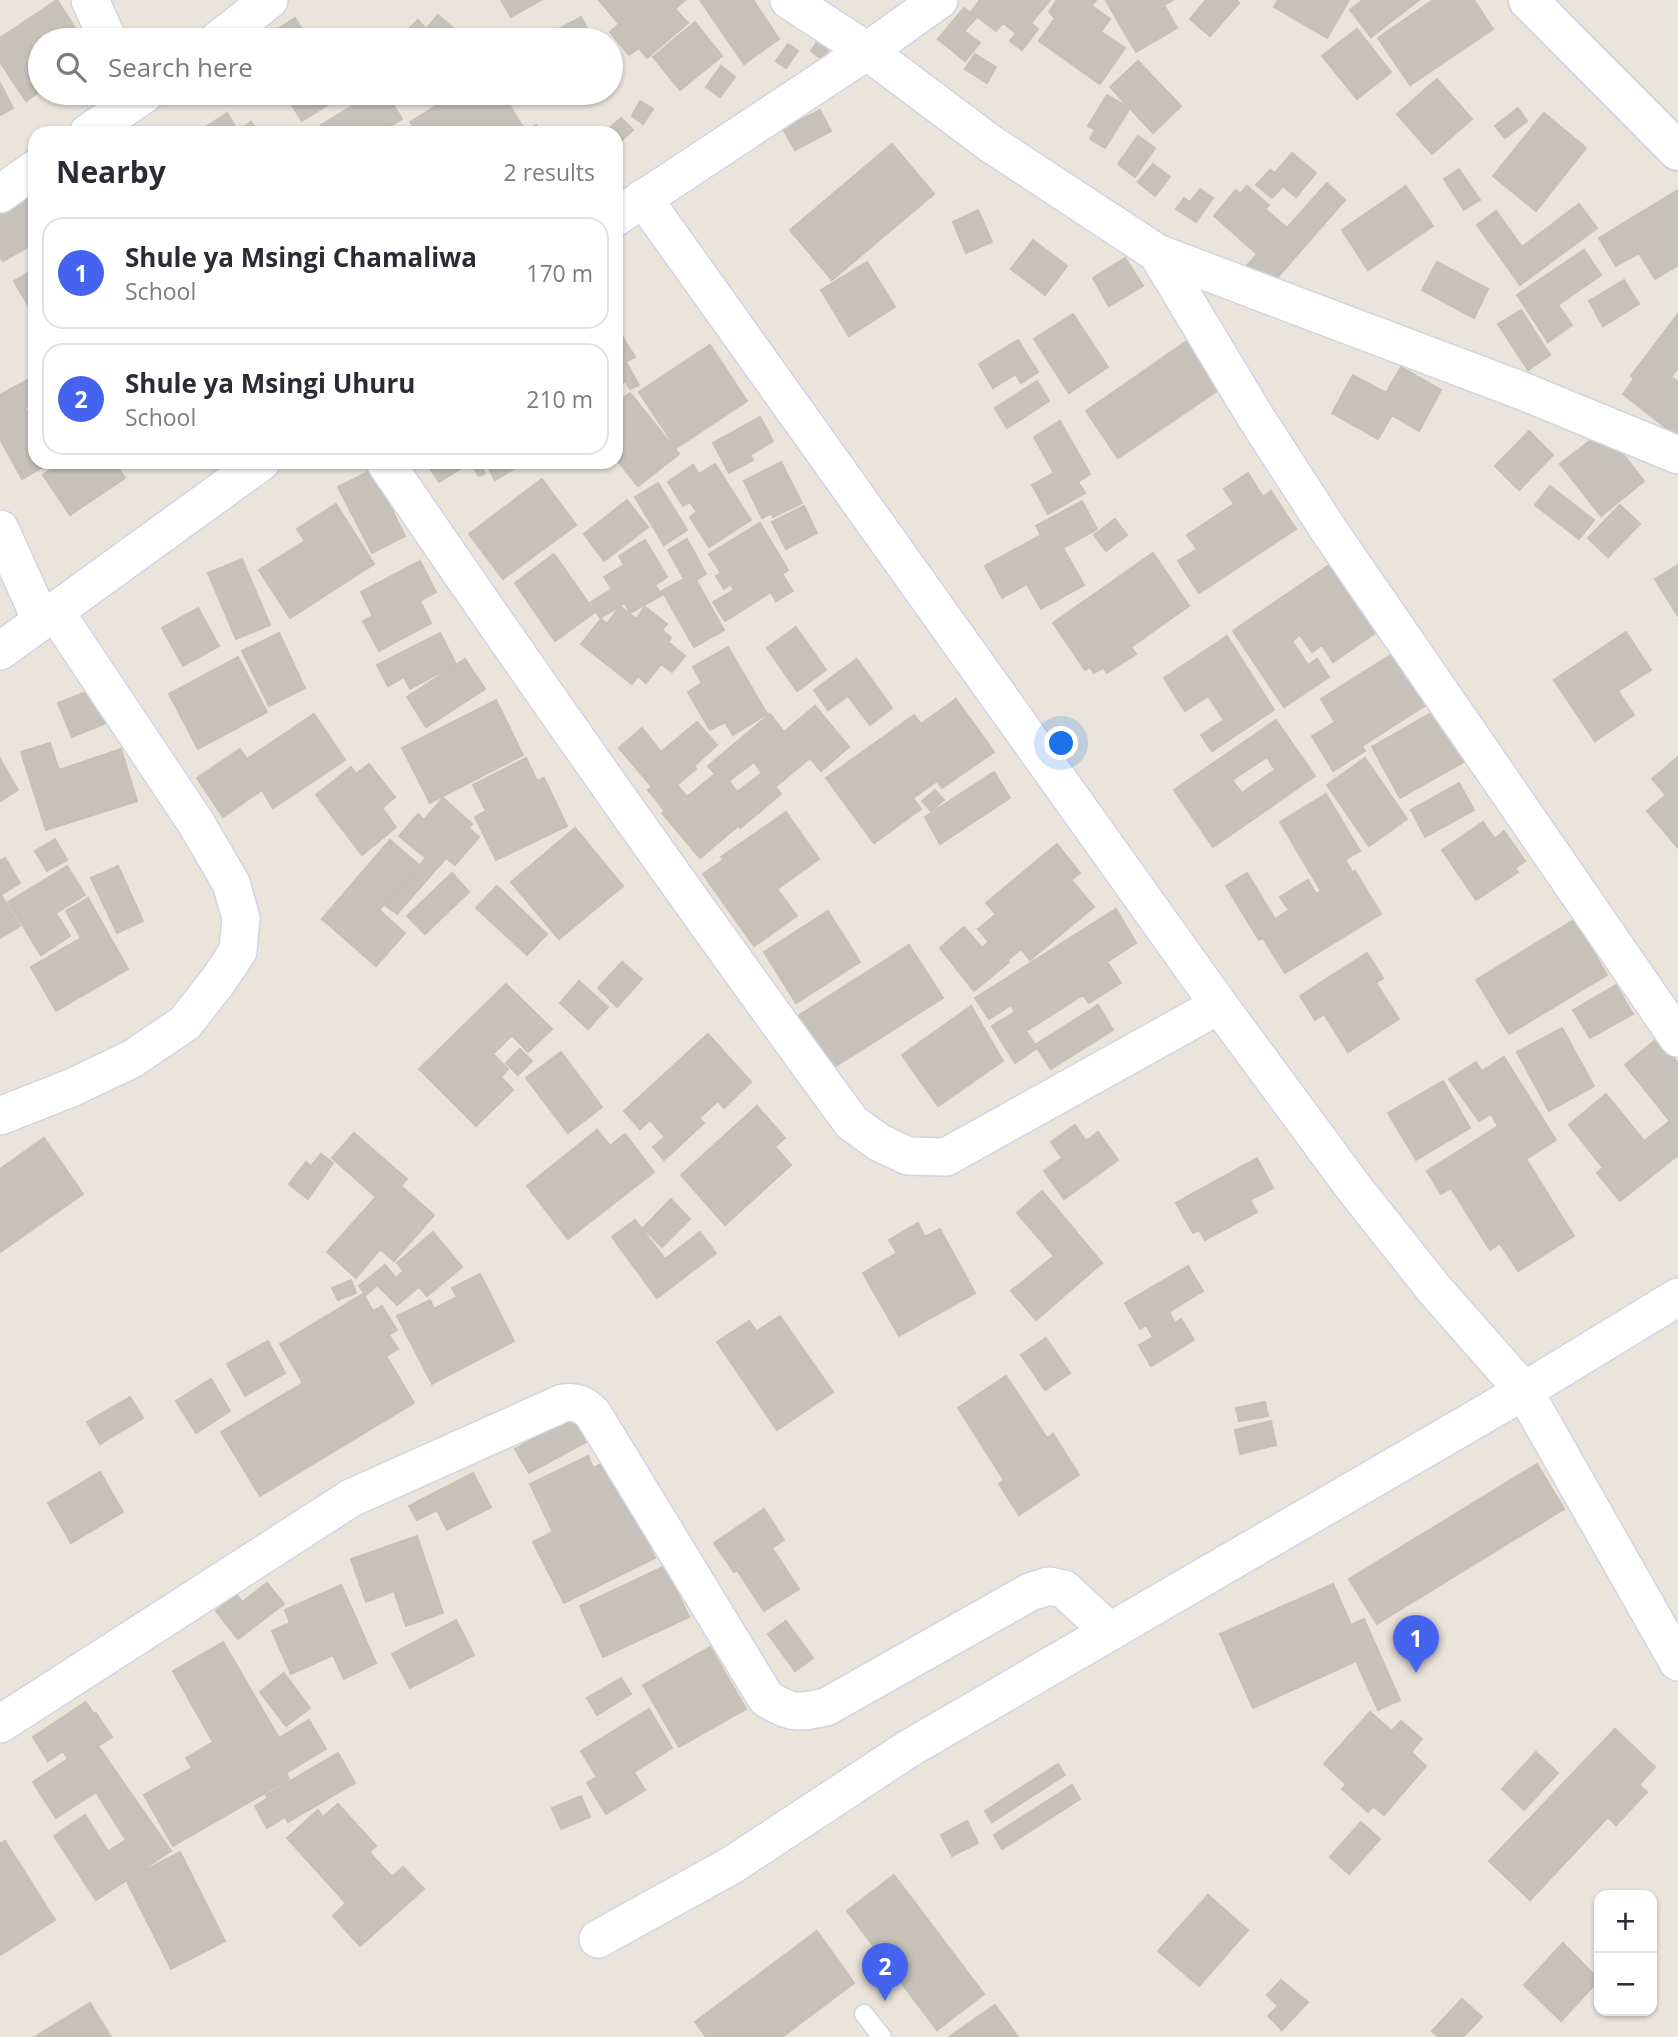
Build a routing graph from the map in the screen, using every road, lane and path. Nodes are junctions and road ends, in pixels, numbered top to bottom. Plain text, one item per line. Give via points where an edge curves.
1 (90, 0) edge
2 (270, 0) edge
3 (789, 0) edge
4 (939, 0) edge
5 (1528, 0) edge
6 (103, 28) edge
7 (234, 28) edge
8 (867, 51) junction
9 (123, 105) edge
10 (97, 126) edge
11 (1678, 150) edge
12 (28, 174) edge
13 (0, 194) edge
14 (630, 208) edge
15 (1157, 253) junction
16 (1678, 455) edge
17 (251, 469) edge
18 (390, 469) edge
19 (0, 529) edge
20 (48, 615) junction
21 (0, 651) edge
22 (1219, 1005) junction
23 (1678, 1038) edge
24 (0, 1116) edge
25 (1678, 1297) edge
26 (1524, 1391) junction
27 (1111, 1632) junction
28 (1678, 1662) edge
29 (0, 1724) edge
30 (598, 1939) dead end
31 (864, 2014) dead end
32 (882, 2037) edge

1 - 6 street
2 - 7 street
3 - 8 street
4 - 8 street
5 - 11 main road
8 - 14 street
8 - 15 street via 991,144
9 - 10 street
12 - 13 street
14 - 22 street
15 - 16 street
15 - 23 street via 1328,529
17 - 20 street
18 - 22 street via 719,943 852,1122 880,1143 908,1156 946,1157
19 - 20 street
20 - 21 street
20 - 24 street via 196,823 231,883 241,918 238,951 185,1023 132,1059
22 - 26 street via 1354,1188
25 - 26 street
26 - 27 street
26 - 28 street
27 - 29 street via 1064,1589 1049,1586 1030,1591 826,1707 800,1713 783,1709 766,1698 593,1414 575,1402 563,1403 351,1498
27 - 30 street via 908,1749 732,1866
31 - 32 lane

